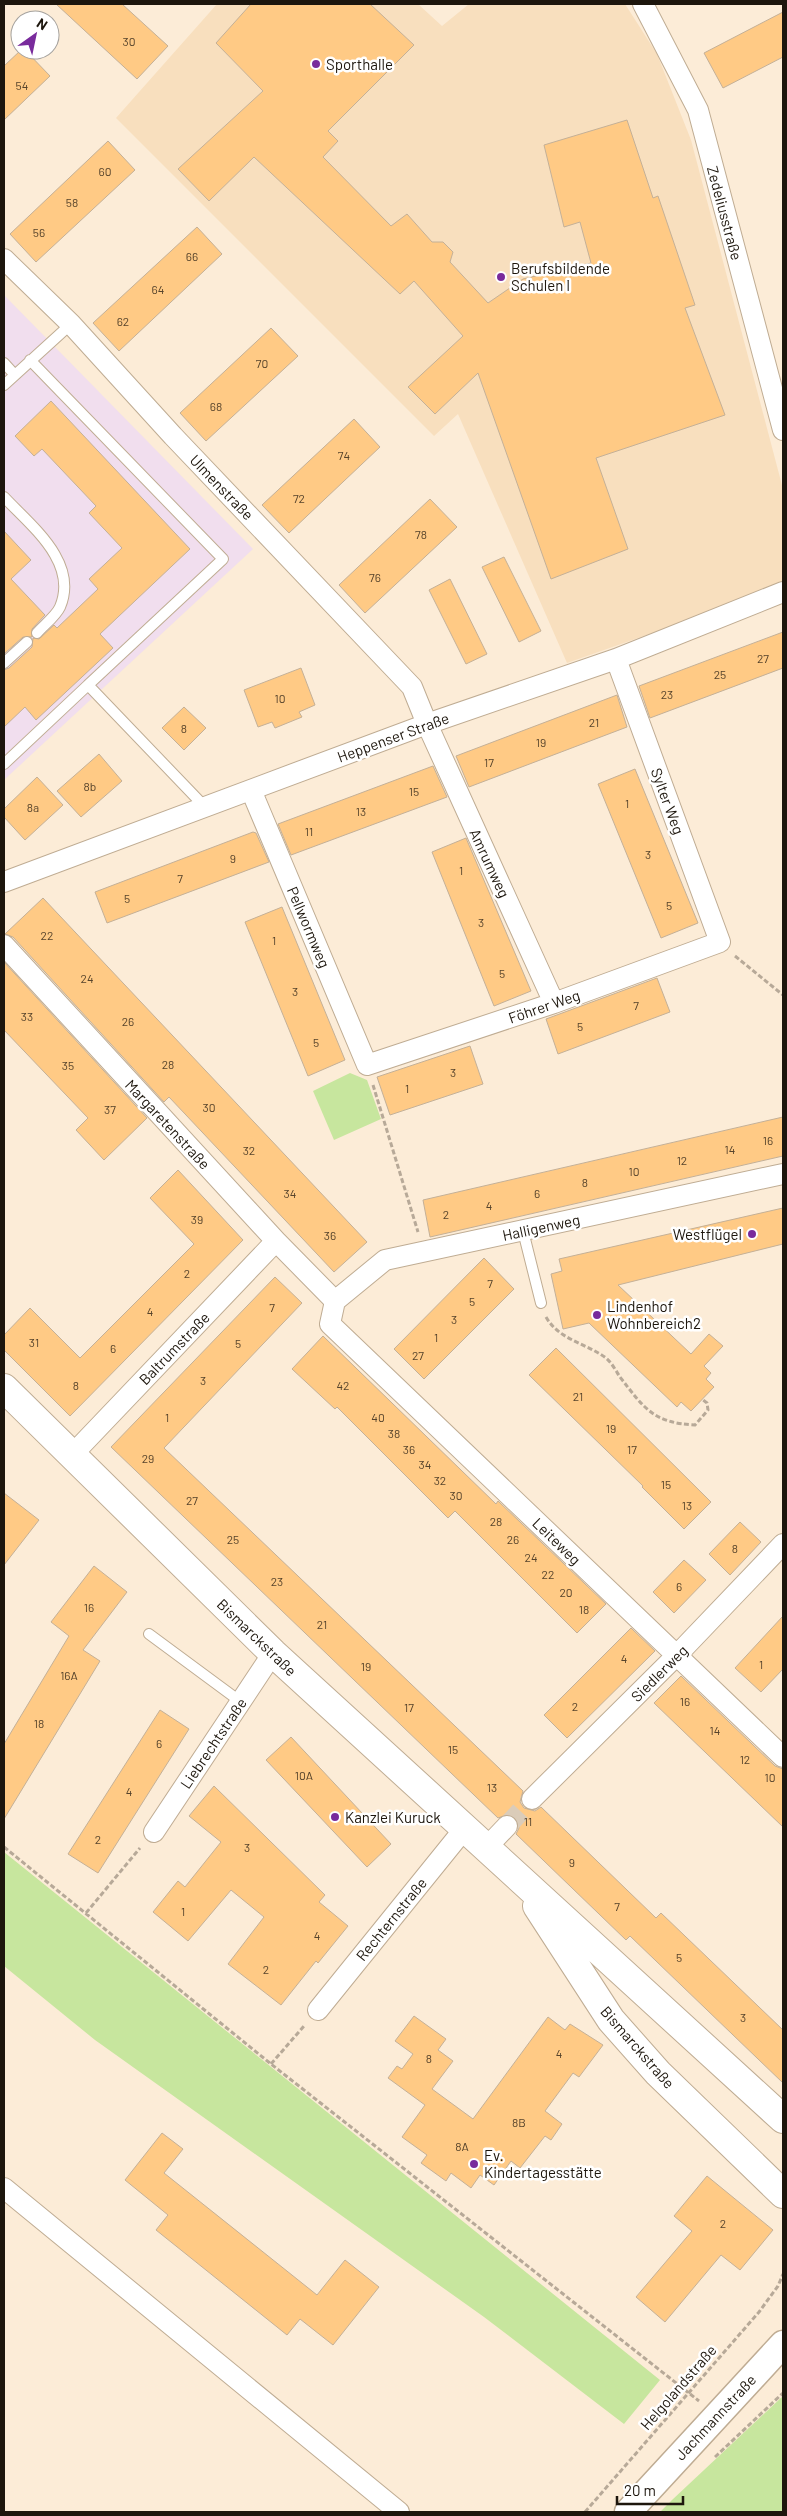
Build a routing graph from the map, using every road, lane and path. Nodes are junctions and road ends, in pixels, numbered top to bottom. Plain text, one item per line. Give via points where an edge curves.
1 (643, 4) edge
2 (4, 259) edge
3 (71, 324) junction
4 (30, 360) junction
5 (4, 364) edge
6 (14, 374) junction
7 (4, 385) edge
8 (783, 430) edge
9 (4, 497) edge
10 (783, 592) edge
11 (37, 633) dead end
12 (27, 642) dead end
13 (616, 660) junction
14 (4, 663) edge
15 (88, 685) junction
16 (426, 724) junction
17 (4, 764) edge
18 (251, 790) junction
19 (205, 807) junction
20 (4, 882) edge
21 (720, 942) junction
22 (4, 945) edge
23 (783, 995) edge
24 (554, 1003) junction
25 (367, 1064) junction
26 (783, 1174) edge
27 (524, 1230) junction
28 (276, 1241) junction
29 (424, 1252) junction
30 (336, 1301) junction
31 (541, 1302) joint
32 (4, 1388) edge
33 (702, 1399) dead end
34 (72, 1456) junction
35 (783, 1544) edge
36 (149, 1634) dead end
37 (273, 1653) junction
38 (677, 1655) junction
39 (241, 1702) junction
40 (783, 1757) edge
41 (532, 1799) tunnel mouth
42 (506, 1826) tunnel mouth
43 (465, 1828) junction
44 (154, 1832) joint
45 (4, 1847) edge
46 (486, 1848) junction
47 (519, 1877) junction
48 (86, 1913) junction
49 (318, 2010) joint
50 (272, 2064) junction
51 (783, 2119) edge
52 (4, 2188) edge
53 (783, 2194) edge
54 (783, 2274) edge
55 (783, 2344) edge
56 (688, 2391) junction
57 (783, 2393) edge
58 (713, 2458) dead end
59 (399, 2512) edge
60 (585, 2512) edge
61 (628, 2512) edge

1 - 8 street, Zedeliusstraße via 698,110
2 - 3 street, Ulmenstraße
3 - 4 lane
3 - 16 street, Ulmenstraße via 412,687
4 - 6 lane
4 - 15 lane via 223,559
5 - 6 lane
6 - 7 lane
9 - 11 lane via 53,549 65,579 60,608
10 - 13 street, Heppenser Straße
12 - 14 lane
13 - 16 street, Heppenser Straße
13 - 21 street, Sylter Weg
15 - 17 lane
15 - 19 lane
16 - 18 street, Heppenser Straße
16 - 24 street, Amrumweg
18 - 19 street, Heppenser Straße
18 - 25 street, Pellwormweg
19 - 20 street, Heppenser Straße
21 - 23 path
21 - 24 street, Föhrer Weg
22 - 28 street, Margaretenstraße
24 - 25 street, Föhrer Weg
25 - 29 path
26 - 27 street, Halligenweg
27 - 29 street, Halligenweg
27 - 31 lane
28 - 30 street, Margaretenstraße
28 - 34 street, Baltrumstraße
29 - 30 street, Halligenweg via 385,1260
30 - 38 street, Leiteweg via 330,1324
31 - 33 path via 546,1319 558,1333 607,1359 644,1408 662,1419 694,1424 708,1410
32 - 34 main road, Bismarckstraße
34 - 37 main road, Bismarckstraße
35 - 38 street, Siedlerweg
36 - 39 lane
37 - 39 street, Liebrechtstraße
37 - 43 main road, Bismarckstraße
38 - 40 street, Leiteweg
38 - 41 street, Siedlerweg
39 - 44 street, Liebrechtstraße
42 - 46 street
43 - 46 main road, Bismarckstraße
43 - 49 street, Rechternstraße
44 - 48 path
45 - 48 path
46 - 47 main road, Bismarckstraße
47 - 51 main road, Bismarckstraße
47 - 53 main road, Bismarckstraße via 611,2020 658,2073
48 - 50 path
49 - 50 path
50 - 56 path
52 - 59 street
54 - 56 path, Helgolandstraße via 758,2312
55 - 61 street, Jachmannstraße
56 - 60 path, Helgolandstraße
57 - 58 path

